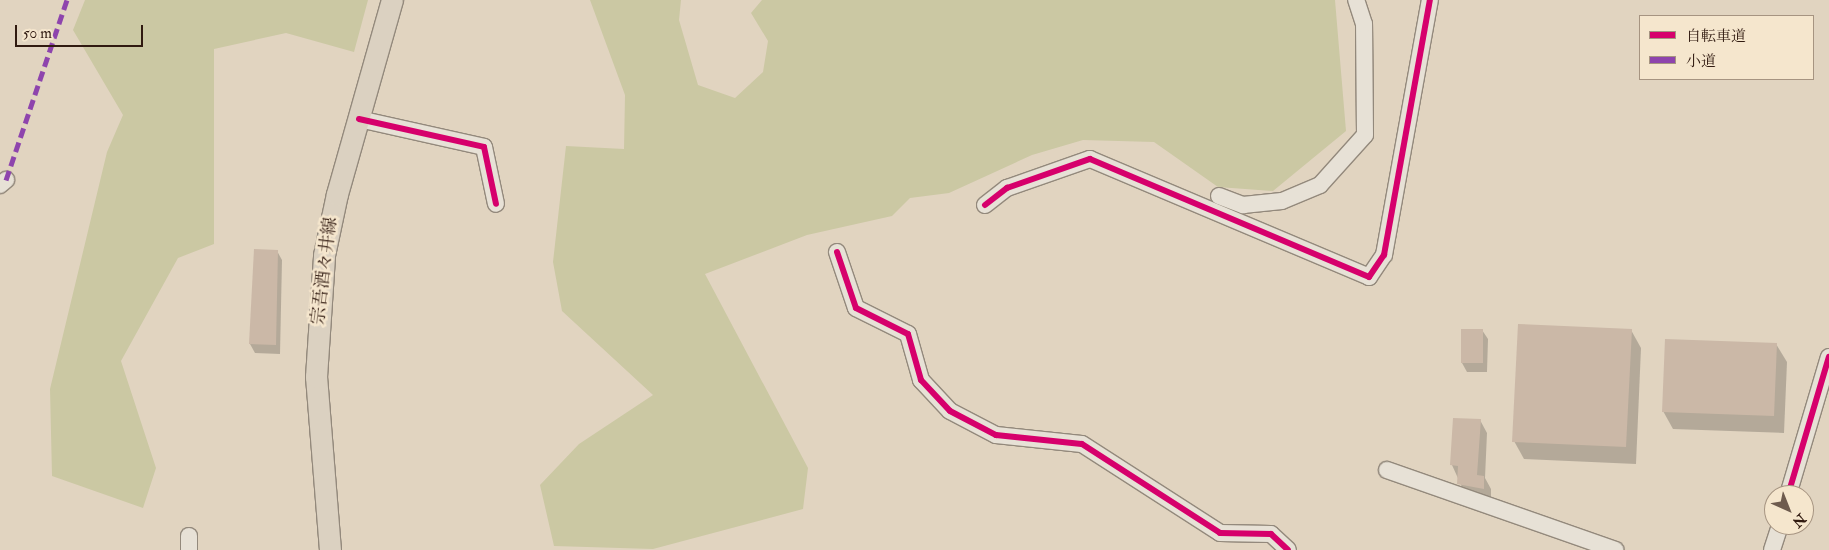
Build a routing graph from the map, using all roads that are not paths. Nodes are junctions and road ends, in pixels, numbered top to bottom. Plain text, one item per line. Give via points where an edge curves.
1 (392, 0) edge
2 (1356, 0) edge
3 (1430, 0) edge
4 (359, 119) junction
5 (1218, 196) dead end
6 (496, 204) dead end
7 (986, 205) dead end
8 (837, 252) dead end
9 (1829, 357) edge
10 (1387, 470) dead end
11 (1791, 485) edge
12 (1777, 535) edge
13 (330, 550) edge
14 (1288, 550) edge
15 (1615, 550) edge
16 (1772, 550) edge

1 - 4 main road, 宗吾酒々井線
2 - 5 street via 1364,24 1365,135 1320,185 1282,201 1243,205
3 - 7 street via 1384,255 1369,276 1090,159 1007,188
4 - 6 street via 484,147
4 - 13 main road, 宗吾酒々井線 via 337,194 324,255 318,313 318,438
8 - 14 street via 856,308 908,334 921,380 950,411 996,435 1082,444 1220,533 1271,534
9 - 11 street
10 - 15 street
12 - 16 street

